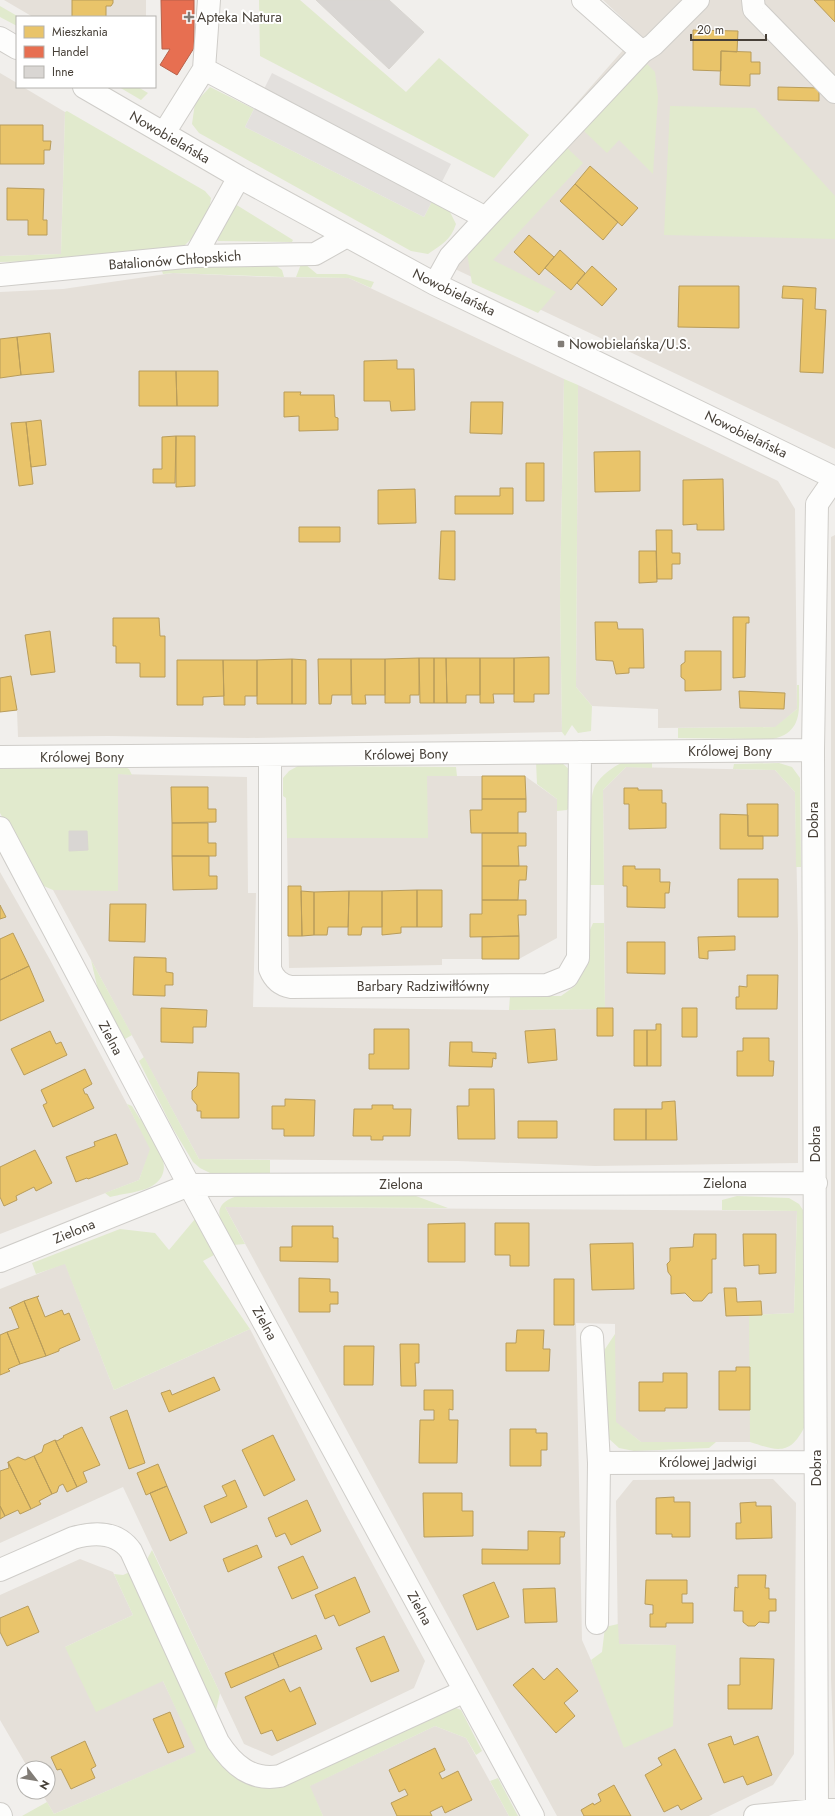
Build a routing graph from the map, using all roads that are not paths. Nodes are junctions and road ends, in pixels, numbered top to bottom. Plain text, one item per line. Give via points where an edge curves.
1 (209, 0) edge
2 (583, 0) edge
3 (698, 0) edge
4 (754, 3) edge
5 (0, 38) edge
6 (16, 47) edge
7 (642, 52) junction
8 (204, 69) junction
9 (86, 88) edge
10 (835, 92) edge
11 (164, 133) junction
12 (239, 178) junction
13 (486, 218) junction
14 (347, 236) junction
15 (196, 256) junction
16 (0, 275) edge
17 (435, 284) junction
18 (835, 478) edge
19 (812, 750) junction
20 (580, 752) junction
21 (270, 756) junction
22 (0, 757) edge
23 (0, 828) edge
24 (816, 1183) junction
25 (189, 1185) junction
26 (0, 1261) edge
27 (592, 1337) dead end
28 (816, 1462) junction
29 (599, 1463) junction
30 (0, 1570) edge
31 (597, 1623) dead end
32 (465, 1691) junction
33 (824, 1812) edge
34 (534, 1816) edge
35 (755, 1816) edge

1 - 8 street
2 - 7 street
3 - 7 street via 653,45
4 - 10 street
5 - 6 street
7 - 13 street
8 - 11 street
8 - 13 street
9 - 11 street, Nowobielańska
11 - 12 street, Nowobielańska
12 - 14 street, Nowobielańska
12 - 15 street
13 - 17 street via 450,258
14 - 15 street, Batalionów Chłopskich via 315,254
14 - 17 street, Nowobielańska
15 - 16 street, Batalionów Chłopskich
17 - 18 street, Nowobielańska
18 - 19 street, Dobra via 817,504
19 - 20 street, Królowej Bony
19 - 24 street, Dobra
20 - 21 street, Królowej Bony
20 - 21 street, Barbary Radziwiłłówny via 578,958 567,977 547,986 291,987 280,983 270,969
21 - 22 street, Królowej Bony
23 - 25 street, Zielna
24 - 25 street, Zielona
24 - 28 street, Dobra
25 - 26 street, Zielona
25 - 32 street, Zielna
27 - 29 street
28 - 29 street, Królowej Jadwigi
28 - 33 street, Dobra
29 - 31 street
30 - 32 street via 73,1538 91,1534 116,1538 126,1545 218,1742 229,1758 248,1772 270,1778 280,1776
32 - 34 street, Zielna
33 - 35 street

